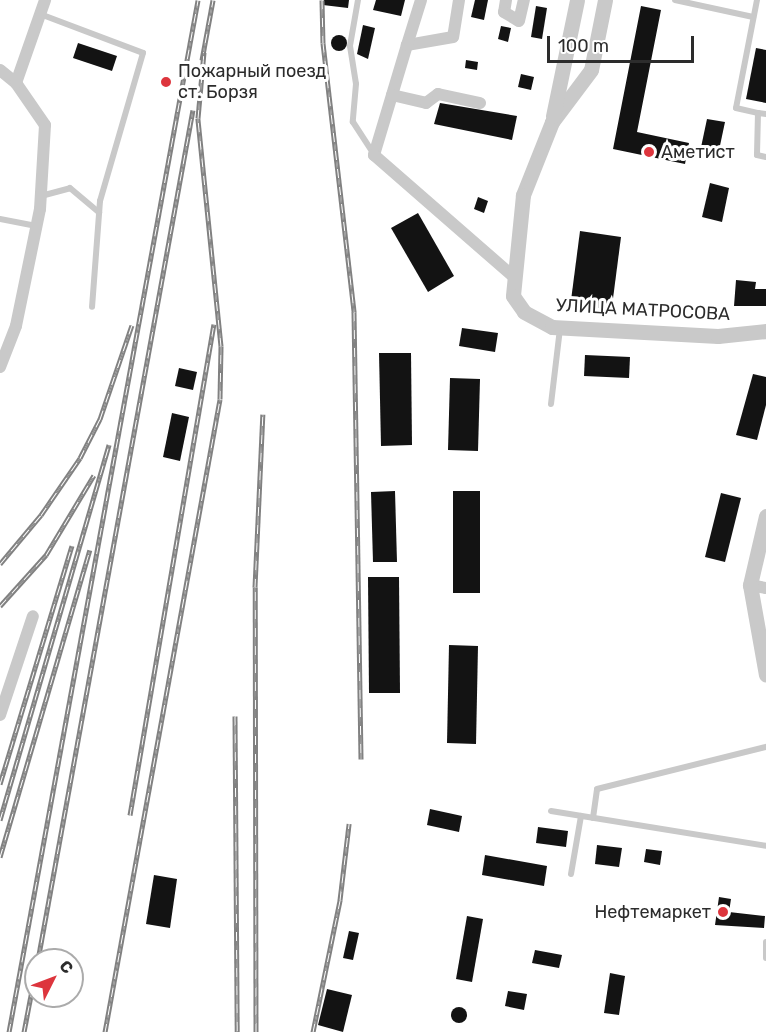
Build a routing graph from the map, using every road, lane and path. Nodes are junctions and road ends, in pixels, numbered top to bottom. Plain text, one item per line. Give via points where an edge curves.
1 (45, 0) edge
2 (358, 0) edge
3 (421, 0) edge
4 (459, 0) edge
5 (506, 0) edge
6 (524, 0) edge
7 (577, 0) edge
8 (604, 0) edge
9 (675, 0) edge
10 (757, 0) edge
11 (40, 14) junction
12 (753, 17) junction
13 (408, 45) junction
14 (0, 70) edge
15 (16, 83) junction
16 (392, 95) junction
17 (480, 103) dead end
18 (758, 113) junction
19 (766, 114) edge
20 (552, 122) junction
21 (374, 155) junction
22 (766, 157) edge
23 (41, 196) junction
24 (99, 212) junction
25 (0, 219) edge
26 (37, 226) junction
27 (514, 277) junction
28 (92, 307) dead end
29 (560, 328) junction
30 (766, 331) edge
31 (0, 367) edge
32 (551, 404) dead end
33 (766, 516) edge
34 (750, 585) junction
35 (766, 588) edge
36 (33, 616) dead end
37 (766, 675) edge
38 (0, 715) edge
39 (766, 747) edge
40 (551, 811) dead end
41 (581, 816) junction
42 (593, 818) junction
43 (766, 846) edge
44 (571, 874) dead end
45 (766, 942) edge
46 (766, 957) edge

1 - 11 street
2 - 21 lane via 350,46 356,84 353,123
3 - 13 street
4 - 13 street via 453,37
5 - 6 street via 504,12 519,21
7 - 20 street
8 - 20 street via 591,70
9 - 12 lane
10 - 12 lane
11 - 15 street
11 - 24 lane via 143,53
12 - 18 lane via 736,108
13 - 16 street
14 - 15 street
15 - 23 street via 45,125
16 - 17 street via 426,103 438,94
16 - 21 street
18 - 19 lane
18 - 22 lane via 757,155
20 - 27 street, УЛИЦА МАТРОСОВА via 523,195
21 - 27 street
23 - 24 lane via 70,188
23 - 26 street
24 - 28 lane
25 - 26 lane
26 - 31 street via 16,326
27 - 29 street, УЛИЦА МАТРОСОВА via 513,296 524,312
29 - 30 street, УЛИЦА МАТРОСОВА via 718,336
29 - 32 lane
33 - 34 street
34 - 35 street
34 - 37 street
36 - 38 street
39 - 42 lane via 597,789
40 - 41 lane
41 - 42 lane
41 - 44 lane
42 - 43 lane
45 - 46 lane

